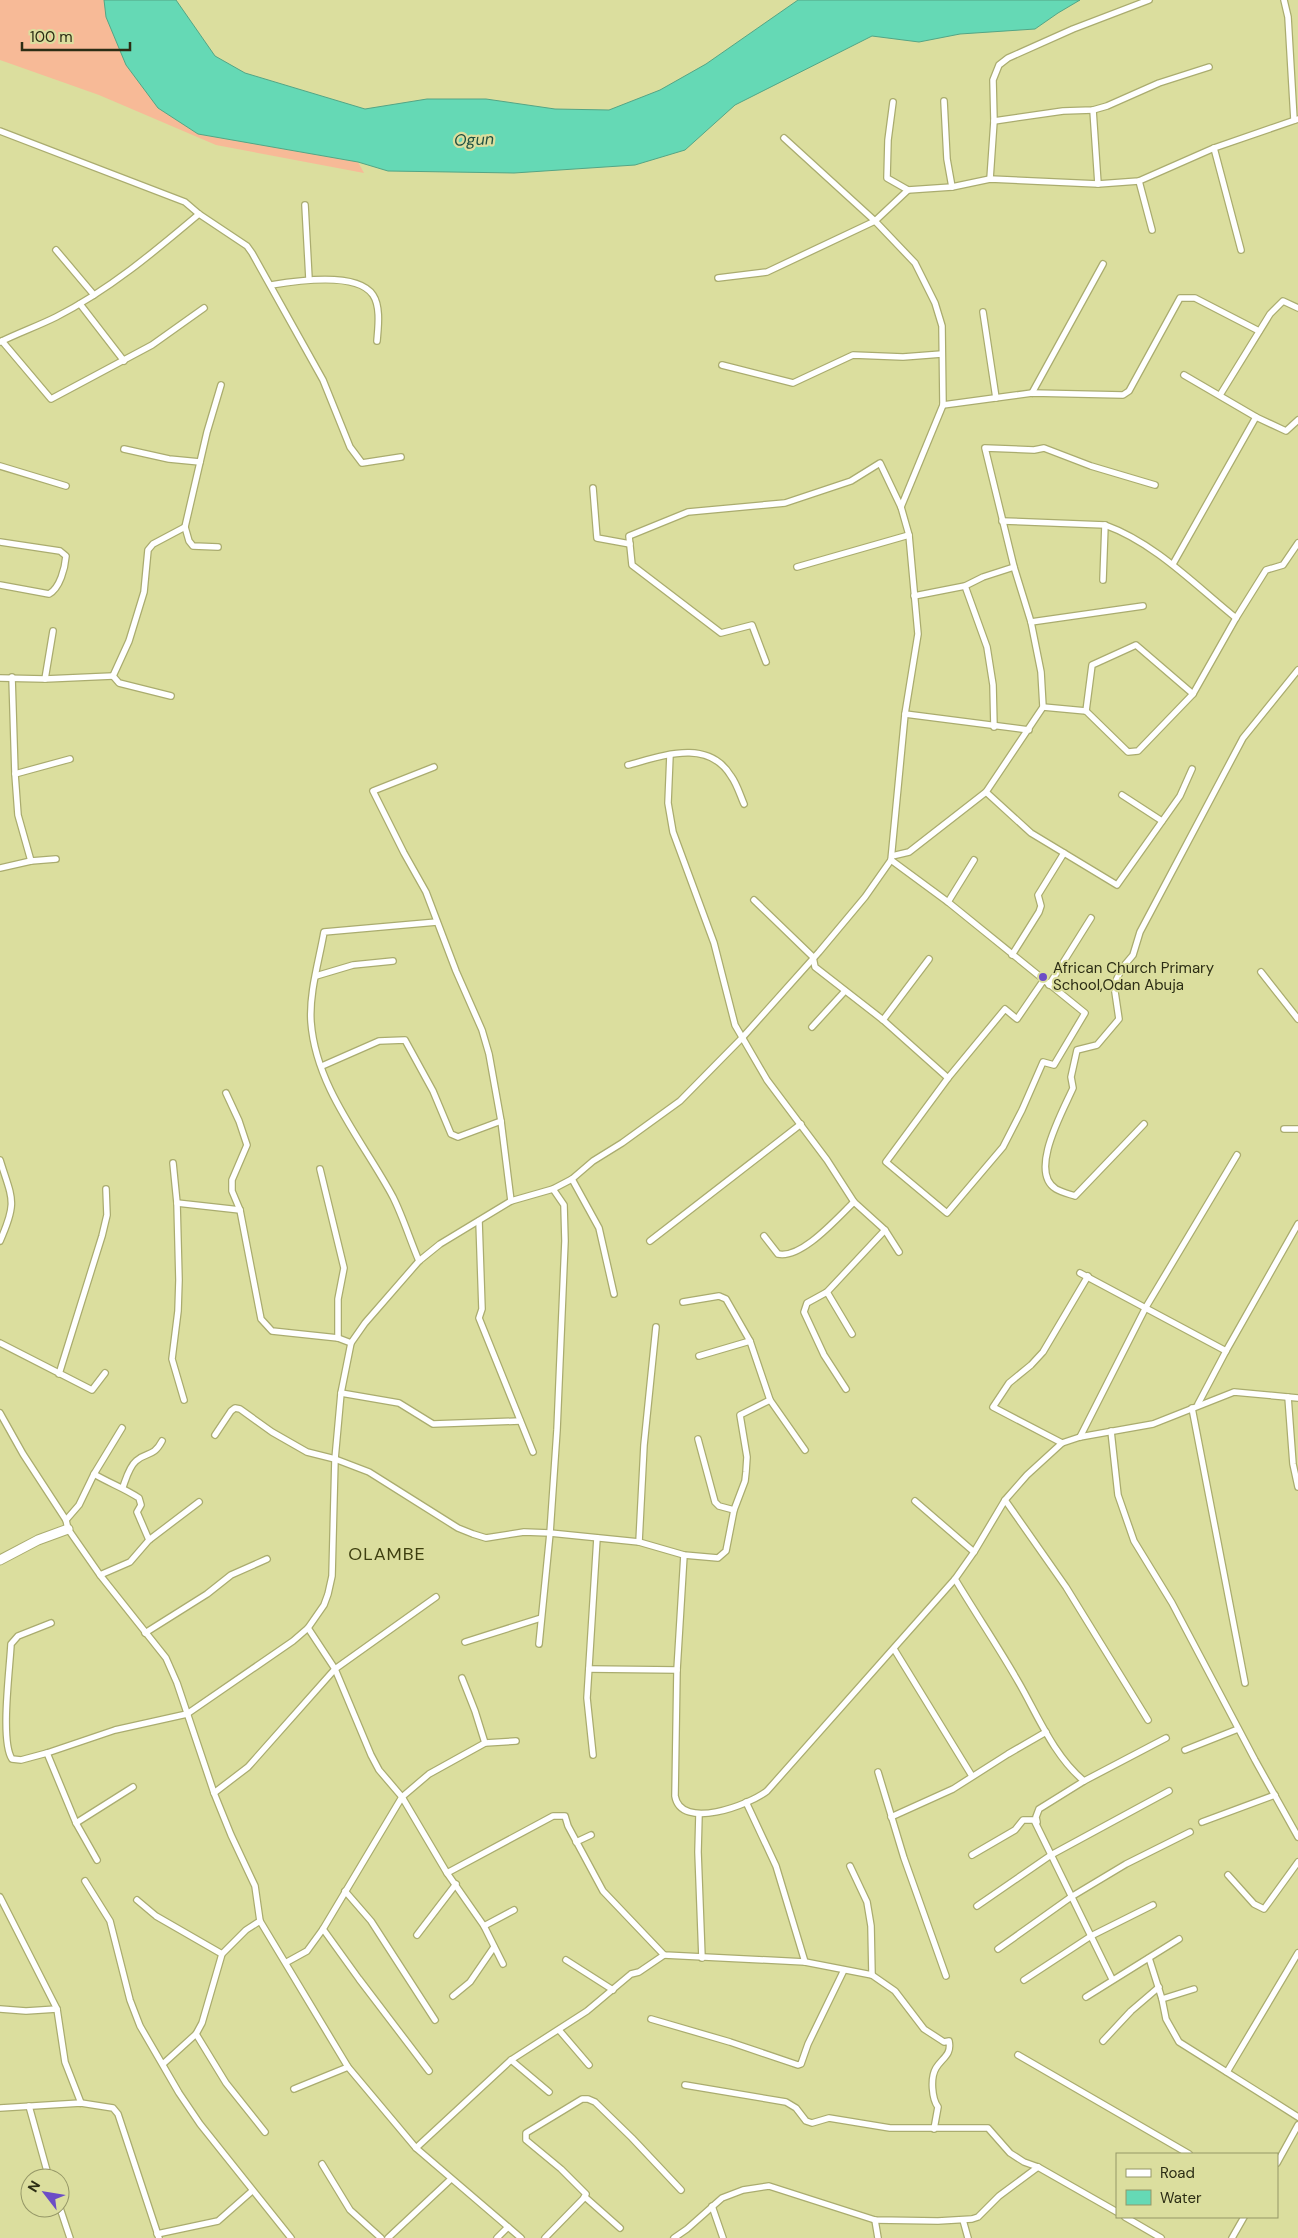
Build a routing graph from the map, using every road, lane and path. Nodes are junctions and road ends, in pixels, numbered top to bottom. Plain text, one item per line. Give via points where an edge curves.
1 (1148, 0) edge
2 (1284, 0) edge
3 (1209, 67) dead end
4 (944, 101) dead end
5 (893, 102) dead end
6 (1093, 110) junction
7 (1296, 120) edge
8 (994, 121) junction
9 (0, 131) edge
10 (784, 138) dead end
11 (1214, 148) junction
12 (990, 179) junction
13 (1139, 182) junction
14 (1098, 184) junction
15 (952, 187) junction
16 (908, 190) junction
17 (305, 205) dead end
18 (199, 214) junction
19 (875, 221) junction
20 (1152, 230) dead end
21 (56, 250) dead end
22 (1241, 250) dead end
23 (1103, 264) dead end
24 (718, 278) dead end
25 (309, 280) junction
26 (271, 285) junction
27 (94, 296) junction
28 (80, 304) junction
29 (204, 308) dead end
30 (1298, 308) edge
31 (983, 312) dead end
32 (1259, 331) junction
33 (377, 341) dead end
34 (1, 342) edge
35 (942, 354) junction
36 (124, 361) junction
37 (722, 365) dead end
38 (1184, 375) dead end
39 (220, 385) dead end
40 (1032, 393) junction
41 (1220, 395) junction
42 (996, 398) junction
43 (944, 406) junction
44 (1256, 417) junction
45 (1298, 420) edge
46 (124, 449) dead end
47 (401, 457) dead end
48 (200, 462) junction
49 (0, 466) edge
50 (1155, 485) dead end
51 (66, 486) dead end
52 (593, 488) dead end
53 (900, 507) junction
54 (1002, 521) junction
55 (1105, 524) junction
56 (185, 527) junction
57 (908, 535) junction
58 (0, 542) edge
59 (1298, 543) edge
60 (630, 544) junction
61 (218, 547) dead end
62 (1172, 564) junction
63 (797, 567) dead end
64 (1014, 567) junction
65 (1103, 580) dead end
66 (0, 585) edge
67 (965, 586) junction
68 (914, 596) junction
69 (1143, 606) dead end
70 (1236, 618) junction
71 (1032, 622) junction
72 (53, 632) dead end
73 (766, 662) dead end
74 (1298, 670) edge
75 (113, 676) junction
76 (12, 677) junction
77 (0, 678) edge
78 (45, 679) junction
79 (1193, 694) junction
80 (171, 696) dead end
81 (1043, 707) junction
82 (1086, 711) junction
83 (905, 714) junction
84 (994, 727) junction
85 (1029, 730) junction
86 (670, 755) junction
87 (70, 759) dead end
88 (628, 764) dead end
89 (434, 767) dead end
90 (1192, 769) dead end
91 (14, 774) junction
92 (986, 792) junction
93 (1122, 795) dead end
94 (744, 804) dead end
95 (1162, 821) junction
96 (1064, 853) junction
97 (891, 858) junction
98 (56, 859) dead end
99 (31, 860) junction
100 (974, 860) dead end
101 (0, 868) edge
102 (754, 900) dead end
103 (948, 902) junction
104 (1091, 918) dead end
105 (437, 922) junction
106 (1012, 955) junction
107 (813, 958) junction
108 (929, 959) dead end
109 (393, 961) dead end
110 (1261, 972) dead end
111 (316, 976) junction
112 (1043, 981) junction
113 (1049, 985) junction
114 (845, 991) junction
115 (1298, 1018) edge
116 (883, 1020) junction
117 (812, 1027) dead end
118 (742, 1038) junction
119 (322, 1066) junction
120 (948, 1078) junction
121 (226, 1093) dead end
122 (501, 1121) junction
123 (800, 1124) junction
124 (1144, 1124) dead end
125 (1284, 1129) dead end
126 (1298, 1129) edge
127 (1237, 1155) dead end
128 (0, 1160) edge
129 (173, 1163) dead end
130 (320, 1169) dead end
131 (572, 1179) junction
132 (553, 1189) junction
133 (106, 1190) dead end
134 (511, 1201) junction
135 (854, 1202) junction
136 (177, 1203) junction
137 (240, 1210) junction
138 (479, 1221) junction
139 (1298, 1224) edge
140 (885, 1230) junction
141 (764, 1236) dead end
142 (0, 1241) edge
143 (650, 1241) dead end
144 (899, 1252) dead end
145 (419, 1261) junction
146 (1080, 1273) dead end
147 (1088, 1276) junction
148 (827, 1292) junction
149 (614, 1294) dead end
150 (683, 1302) dead end
151 (1146, 1307) junction
152 (656, 1327) dead end
153 (852, 1334) dead end
154 (338, 1338) junction
155 (750, 1341) junction
156 (0, 1343) edge
157 (350, 1343) junction
158 (1226, 1351) junction
159 (699, 1356) dead end
160 (105, 1373) dead end
161 (59, 1374) junction
162 (846, 1389) dead end
163 (341, 1393) junction
164 (1288, 1397) junction
165 (1298, 1398) edge
166 (184, 1400) dead end
167 (770, 1400) junction
168 (1195, 1406) junction
169 (0, 1413) edge
170 (520, 1421) junction
171 (122, 1428) dead end
172 (1111, 1431) junction
173 (215, 1435) dead end
174 (1080, 1437) junction
175 (698, 1439) dead end
176 (162, 1441) dead end
177 (1062, 1443) junction
178 (805, 1450) dead end
179 (533, 1452) dead end
180 (335, 1459) junction
181 (94, 1474) junction
182 (123, 1487) junction
183 (1298, 1487) edge
184 (1005, 1500) junction
185 (915, 1501) dead end
186 (199, 1502) dead end
187 (734, 1510) junction
188 (67, 1524) junction
189 (550, 1533) junction
190 (597, 1538) junction
191 (149, 1540) junction
192 (638, 1542) junction
193 (974, 1552) junction
194 (684, 1554) junction
195 (267, 1558) dead end
196 (0, 1560) edge
197 (100, 1575) junction
198 (955, 1579) junction
199 (436, 1597) dead end
200 (541, 1618) junction
201 (51, 1623) dead end
202 (308, 1628) junction
203 (145, 1633) junction
204 (465, 1642) dead end
205 (540, 1644) dead end
206 (894, 1649) junction
207 (335, 1669) junction
208 (589, 1669) junction
209 (677, 1670) junction
210 (462, 1678) dead end
211 (1245, 1683) dead end
212 (187, 1714) junction
213 (1148, 1720) dead end
214 (1238, 1729) junction
215 (1046, 1732) junction
216 (1166, 1738) dead end
217 (516, 1741) dead end
218 (485, 1743) junction
219 (1185, 1750) dead end
220 (47, 1753) junction
221 (593, 1755) dead end
222 (878, 1772) dead end
223 (972, 1776) junction
224 (1084, 1780) junction
225 (133, 1787) dead end
226 (1169, 1791) dead end
227 (214, 1794) junction
228 (1275, 1795) junction
229 (402, 1797) junction
230 (746, 1802) junction
231 (699, 1814) junction
232 (892, 1817) junction
233 (1202, 1822) dead end
234 (76, 1823) junction
235 (1040, 1832) junction
236 (1190, 1832) dead end
237 (591, 1835) dead end
238 (1298, 1838) edge
239 (576, 1842) junction
240 (972, 1855) dead end
241 (1051, 1855) junction
242 (96, 1860) dead end
243 (1298, 1862) edge
244 (850, 1866) dead end
245 (447, 1873) junction
246 (1228, 1875) dead end
247 (85, 1881) dead end
248 (456, 1884) junction
249 (345, 1891) junction
250 (1072, 1897) junction
251 (0, 1898) edge
252 (137, 1900) dead end
253 (1153, 1904) dead end
254 (977, 1906) dead end
255 (514, 1910) dead end
256 (260, 1921) junction
257 (484, 1926) junction
258 (323, 1929) junction
259 (417, 1935) dead end
260 (1091, 1936) junction
261 (1179, 1939) dead end
262 (494, 1947) junction
263 (998, 1949) dead end
264 (1298, 1953) edge
265 (222, 1954) junction
266 (664, 1954) junction
267 (702, 1958) junction
268 (1149, 1958) junction
269 (566, 1960) dead end
270 (287, 1962) junction
271 (804, 1962) junction
272 (503, 1964) dead end
273 (844, 1970) junction
274 (872, 1975) junction
275 (946, 1976) dead end
276 (1024, 1980) dead end
277 (1112, 1980) junction
278 (1159, 1987) junction
279 (1194, 1989) dead end
280 (613, 1990) junction
281 (453, 1996) dead end
282 (1086, 1997) dead end
283 (1162, 1999) junction
284 (0, 2009) edge
285 (57, 2009) junction
286 (650, 2019) dead end
287 (435, 2020) dead end
288 (559, 2030) junction
289 (196, 2034) junction
290 (1103, 2041) dead end
291 (1018, 2056) dead end
292 (511, 2060) junction
293 (163, 2064) junction
294 (589, 2065) dead end
295 (348, 2067) junction
296 (429, 2071) dead end
297 (1227, 2072) junction
298 (684, 2085) dead end
299 (294, 2089) dead end
300 (549, 2092) dead end
301 (81, 2103) junction
302 (29, 2106) junction
303 (0, 2108) edge
304 (1298, 2117) edge
305 (1298, 2125) edge
306 (934, 2129) junction
307 (265, 2132) dead end
308 (416, 2148) junction
309 (1187, 2153) edge
310 (1278, 2161) edge
311 (322, 2164) dead end
312 (1038, 2167) junction
313 (46, 2168) edge
314 (451, 2179) junction
315 (681, 2190) dead end
316 (252, 2191) junction
317 (585, 2197) junction
318 (712, 2206) junction
319 (1116, 2211) edge
320 (63, 2218) edge
321 (1127, 2218) edge
322 (1243, 2218) edge
323 (875, 2220) junction
324 (963, 2220) junction
325 (508, 2227) junction
326 (620, 2228) dead end
327 (158, 2236) edge
328 (70, 2238) edge
329 (291, 2238) edge
330 (381, 2238) edge
331 (388, 2238) edge
332 (497, 2238) edge
333 (521, 2238) edge
334 (545, 2238) edge
335 (674, 2238) edge
336 (723, 2238) edge
337 (878, 2238) edge
338 (968, 2238) edge
339 (1161, 2238) edge
340 (1232, 2238) edge

1 - 8 street via 1073,29 999,65 993,80
2 - 7 street
3 - 6 street
4 - 15 street
5 - 16 street via 888,178
6 - 8 street
6 - 14 street
7 - 11 street
8 - 12 street
9 - 18 street via 185,202
10 - 19 street
11 - 13 street
11 - 22 street
12 - 14 street
12 - 15 street
13 - 14 street
13 - 20 street
15 - 16 street
16 - 19 street
17 - 25 street
18 - 26 street via 247,246
18 - 27 street via 138,266
19 - 24 street via 767,272
19 - 35 street via 915,263 927,284 942,326
21 - 27 street
23 - 40 street
25 - 26 street
25 - 33 street via 358,284 366,288 375,301 379,322
26 - 47 street via 323,380 357,459 362,463
27 - 28 street
28 - 34 street
28 - 36 street
29 - 36 street
30 - 32 street via 1283,301
31 - 42 street
32 - 40 street via 1195,298 1180,298 1129,391 1122,395
32 - 41 street
34 - 36 street via 51,399
35 - 37 street via 903,357 853,355 793,384
35 - 43 street
38 - 41 street
39 - 48 street
40 - 42 street
41 - 44 street
42 - 43 street
43 - 53 street
44 - 45 street via 1286,431
44 - 62 street
46 - 48 street
48 - 56 street
49 - 51 street
50 - 54 street via 1090,466 1044,448 985,448
52 - 60 street via 597,538
53 - 57 street
53 - 60 street via 880,463 851,481 785,503 688,512 629,536
54 - 55 street
54 - 64 street
55 - 62 street
55 - 65 street
56 - 61 street via 193,546
56 - 75 street via 148,550 144,592 129,641
57 - 63 street
57 - 68 street
58 - 66 street via 60,552 66,556 64,570 49,594
59 - 70 street via 1283,564 1266,570
60 - 73 street via 632,565 721,633 752,625
62 - 70 street
64 - 67 street
64 - 71 street
67 - 68 street
67 - 84 street via 987,647 993,685
68 - 83 street via 918,634
69 - 71 street
70 - 79 street
71 - 81 street via 1041,672
72 - 78 street
74 - 124 street via 1243,738 1140,932 1133,955 1114,985 1119,1019 1097,1045 1077,1050 1071,1077 1073,1088 1046,1153 1044,1172 1055,1188 1075,1196
75 - 78 street
75 - 80 street via 119,683
76 - 77 street
76 - 78 street
76 - 91 street
79 - 82 street via 1138,751 1128,752
79 - 82 street via 1136,645 1092,665
81 - 82 street
81 - 85 street
83 - 84 street
83 - 97 street
84 - 85 street
85 - 92 street
86 - 88 street
86 - 94 street via 690,751 714,759 732,776
86 - 118 street via 668,803 673,832 714,942 735,1025
87 - 91 street
89 - 105 street via 373,791 426,892
90 - 95 street via 1180,796
91 - 99 street via 18,815
92 - 96 street via 1031,833
92 - 97 street via 909,852
93 - 95 street
95 - 96 street via 1118,885
96 - 106 street via 1038,894 1039,912
97 - 103 street
97 - 107 street via 865,897
98 - 99 street
99 - 101 street
100 - 103 street
102 - 107 street
103 - 106 street
104 - 113 street
105 - 111 street via 324,932
105 - 122 street via 482,1030
106 - 112 street
107 - 114 street via 815,967
107 - 118 street
108 - 116 street
109 - 111 street via 353,965
110 - 115 street
111 - 119 street via 311,1022
112 - 113 street
112 - 120 street via 1017,1019 1005,1009
113 - 120 street via 1085,1013 1054,1065 1043,1062 1003,1147 947,1213 886,1162
114 - 116 street
114 - 117 street
116 - 120 street
118 - 123 street via 767,1080
118 - 131 street via 680,1101
119 - 122 street via 379,1041 405,1040 433,1091 451,1134 458,1137
119 - 145 street via 338,1106 394,1199
121 - 137 street via 247,1145 232,1180 232,1191
122 - 134 street
123 - 135 street
123 - 143 street
125 - 126 street
127 - 151 street
128 - 142 street via 12,1206 11,1217
129 - 136 street
130 - 154 street via 344,1268 338,1299
131 - 132 street
131 - 149 street via 599,1228
132 - 134 street
132 - 189 street via 564,1205 565,1241
133 - 161 street via 107,1215 102,1236
134 - 138 street
135 - 140 street
135 - 141 street via 821,1234 792,1255 778,1254
136 - 137 street
136 - 166 street via 179,1280 172,1359
137 - 154 street via 258,1312 264,1325 272,1331
138 - 145 street
138 - 170 street via 482,1309 479,1318
139 - 158 street
140 - 144 street
140 - 148 street
145 - 157 street
146 - 147 street
147 - 151 street
147 - 177 street via 1043,1352 1009,1383 993,1408
148 - 153 street
148 - 162 street via 807,1303 805,1316 824,1355
150 - 155 street via 723,1296
151 - 158 street
151 - 174 street
152 - 192 street
154 - 157 street
155 - 159 street
155 - 167 street
156 - 161 street
157 - 163 street
158 - 168 street
160 - 161 street via 92,1390
163 - 170 street via 399,1403 433,1424
163 - 180 street
164 - 165 street
164 - 168 street via 1234,1392
164 - 183 street
167 - 178 street
167 - 187 street via 740,1415 748,1457 745,1481
168 - 172 street via 1153,1424
168 - 211 street
169 - 188 street
170 - 179 street
171 - 181 street
172 - 174 street
172 - 214 street via 1118,1496 1134,1541 1172,1603
173 - 180 street via 235,1408 307,1452
174 - 177 street
175 - 187 street via 715,1502
176 - 182 street via 156,1451 136,1460
177 - 184 street
180 - 189 street via 369,1472 458,1528 473,1534 486,1538 524,1532
180 - 202 street via 332,1576 324,1605
181 - 182 street
181 - 188 street
182 - 191 street via 139,1498 141,1505 137,1512
184 - 193 street
184 - 213 street via 1066,1586
185 - 193 street
186 - 191 street
187 - 194 street via 724,1555 718,1558
188 - 196 street
188 - 197 street
189 - 190 street
189 - 200 street
190 - 192 street
190 - 208 street
191 - 197 street via 130,1562
192 - 194 street
193 - 198 street
194 - 209 street
195 - 203 street via 231,1575
197 - 203 street
198 - 206 street
198 - 215 street
199 - 207 street
200 - 204 street
200 - 205 street
201 - 220 street via 18,1636 11,1644 7,1722 8,1752 12,1759 21,1760
202 - 207 street
202 - 212 street
203 - 212 street via 166,1658
206 - 223 street
206 - 230 street via 777,1781 759,1798
207 - 227 street via 248,1767
207 - 229 street via 371,1755
208 - 209 street
208 - 221 street via 587,1698
209 - 231 street via 676,1804 686,1812
210 - 218 street
212 - 220 street via 115,1730
212 - 227 street
214 - 219 street
214 - 228 street
215 - 223 street
215 - 224 street via 1073,1772
216 - 224 street
217 - 218 street
218 - 229 street via 429,1774
220 - 234 street
222 - 232 street
223 - 232 street via 929,1802
224 - 235 street via 1039,1810 1036,1817
225 - 234 street
226 - 241 street
227 - 256 street via 255,1886
228 - 233 street
228 - 238 street
229 - 245 street
229 - 249 street
230 - 231 street
230 - 271 street via 776,1866
231 - 267 street
232 - 275 street
234 - 242 street
235 - 240 street via 1034,1820 1023,1820 1015,1830
235 - 241 street
236 - 250 street via 1126,1864
237 - 239 street
239 - 245 street via 565,1816 558,1815
239 - 266 street via 603,1891
241 - 250 street
241 - 254 street
243 - 246 street via 1264,1909 1254,1904
244 - 274 street via 867,1902 872,1926
245 - 248 street
247 - 293 street via 110,1921 130,2000 140,2026
248 - 257 street
248 - 259 street
249 - 258 street
249 - 287 street via 371,1921
250 - 260 street
250 - 263 street
251 - 285 street
252 - 265 street via 156,1916
253 - 260 street
255 - 257 street
256 - 265 street
256 - 270 street
257 - 262 street
258 - 270 street via 307,1951
258 - 296 street
260 - 276 street
260 - 277 street
261 - 268 street
262 - 272 street
262 - 281 street via 470,1982
264 - 297 street
265 - 289 street
266 - 267 street
266 - 280 street via 640,1972 631,1974
267 - 271 street
268 - 277 street
268 - 278 street
269 - 280 street
270 - 295 street
271 - 273 street
273 - 274 street
273 - 286 street via 798,2065
274 - 306 street via 895,1991 924,2029 944,2042 949,2041 951,2048 934,2075 933,2100 938,2107
277 - 282 street
278 - 283 street
278 - 290 street
279 - 283 street
280 - 288 street
283 - 297 street via 1166,2019 1179,2042
284 - 285 street
285 - 301 street via 65,2062
288 - 292 street
288 - 294 street
289 - 293 street
289 - 307 street via 226,2082
291 - 309 street
292 - 300 street
292 - 308 street
293 - 316 street via 200,2124
295 - 299 street
295 - 308 street
297 - 304 street
298 - 306 street via 786,2102 812,2123 829,2118 890,2128
301 - 302 street
301 - 327 street via 113,2108 118,2114
302 - 303 street
302 - 313 street
305 - 310 street
306 - 312 street via 988,2128 1010,2153
308 - 314 street
311 - 330 street via 350,2210
312 - 319 street
312 - 324 street via 999,2196 978,2217
314 - 325 street
314 - 331 street
315 - 317 street via 594,2102 582,2099 526,2133 526,2140 561,2169 586,2194
316 - 327 street via 218,2221
316 - 329 street
317 - 326 street
317 - 334 street
318 - 323 street via 722,2198 743,2190 769,2186
318 - 335 street
318 - 336 street
320 - 328 street
321 - 339 street
322 - 340 street
323 - 324 street
323 - 337 street
324 - 338 street
325 - 332 street
325 - 333 street

